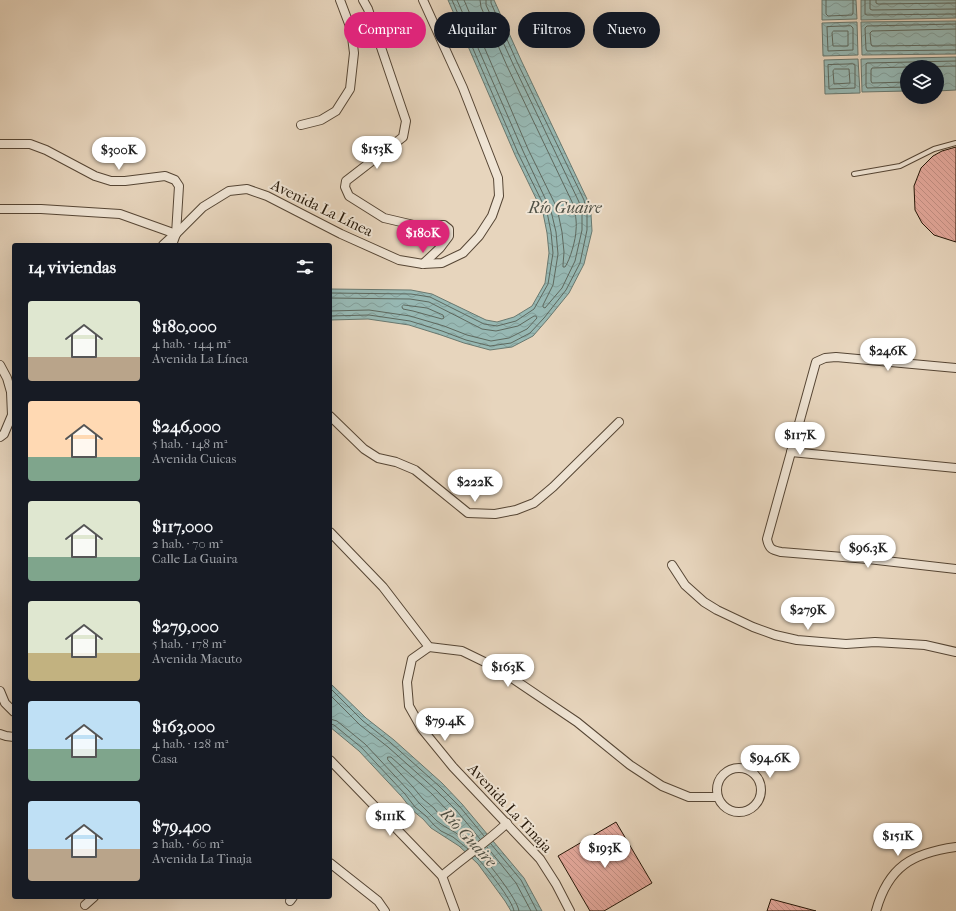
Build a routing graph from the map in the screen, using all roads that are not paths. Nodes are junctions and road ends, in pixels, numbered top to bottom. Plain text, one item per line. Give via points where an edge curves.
1 (340, 0) edge
2 (363, 0) edge
3 (422, 0) edge
4 (301, 125) dead end
5 (956, 143) edge
6 (0, 144) edge
7 (854, 174) dead end
8 (0, 209) edge
9 (176, 234) junction
10 (165, 243) edge
11 (173, 243) edge
12 (423, 264) junction
13 (0, 365) edge
14 (956, 368) edge
15 (332, 418) edge
16 (619, 422) dead end
17 (0, 437) edge
18 (791, 452) junction
19 (956, 468) edge
20 (332, 534) edge
21 (672, 566) dead end
22 (956, 569) edge
23 (429, 647) junction
24 (956, 652) edge
25 (0, 692) edge
26 (12, 710) edge
27 (0, 734) edge
28 (12, 737) edge
29 (332, 762) edge
30 (717, 796) junction
31 (507, 824) junction
32 (956, 847) edge
33 (332, 865) edge
34 (442, 876) junction
35 (92, 899) edge
36 (85, 905) dead end
37 (384, 911) edge
38 (455, 911) edge
39 (570, 911) edge
40 (876, 911) edge

1 - 4 street via 351,29 354,52 350,89 336,111 321,120
2 - 12 street via 406,121 403,137 346,181 345,187 349,196 384,218 418,226 444,225 449,229 449,236
3 - 12 street, Avenida La Línea via 463,88 498,178 499,196 492,216 479,236 463,253 442,263
5 - 7 lane via 900,166
6 - 9 street via 30,144 95,176 111,181 165,176 175,180 179,186
8 - 9 street via 120,214
9 - 10 street
9 - 11 street, Avenida La Línea
9 - 12 street, Avenida La Línea via 203,207 222,195 229,191 247,190 267,196 399,260
13 - 17 street via 11,392 12,415 4,434
14 - 18 street via 836,357 816,362
15 - 16 street via 364,449 378,458 415,470 468,513 495,514 534,503
18 - 19 street
18 - 22 street via 767,539 773,550
20 - 23 street via 383,587
21 - 24 street via 685,585 704,602 747,625 775,635 798,640 846,644 875,642 926,645
23 - 30 street via 462,651 497,668 577,722 630,765 662,786 689,797
23 - 31 street, Avenida La Tinaja via 412,659 407,682 409,706 422,729 453,767
25 - 26 street
27 - 28 street
29 - 34 street
30 - 30 street via 725,808 739,812 752,808 760,796 760,782 752,771 738,767 725,772 717,783
31 - 34 street
31 - 39 street, Avenida La Tinaja via 540,859
32 - 40 street via 911,859 893,874 882,893
33 - 37 street via 378,901
34 - 38 street
35 - 36 street

